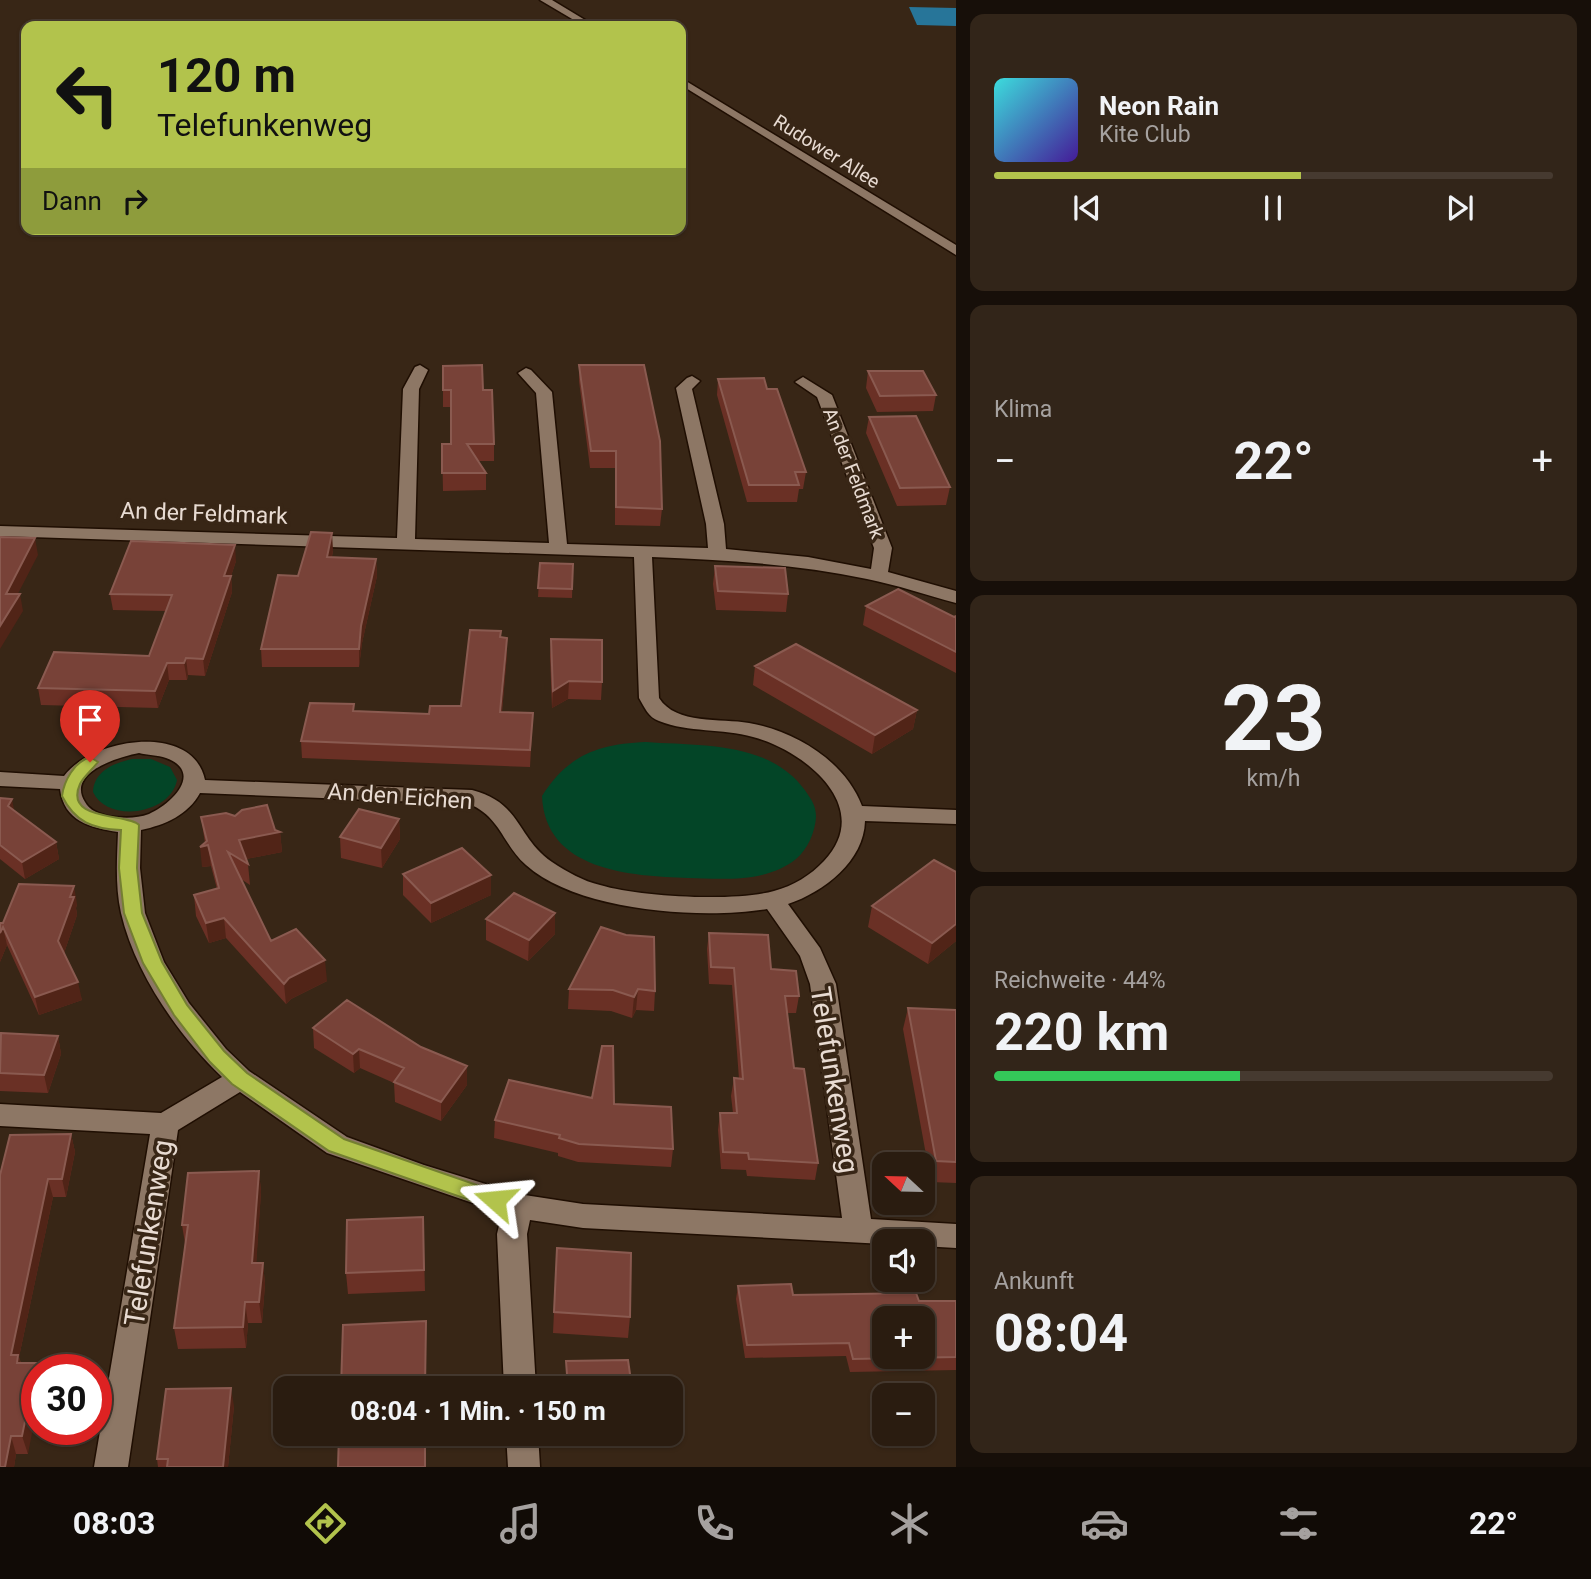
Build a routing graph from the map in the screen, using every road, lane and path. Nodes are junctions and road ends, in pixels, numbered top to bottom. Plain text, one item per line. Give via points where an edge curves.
1 (545, 0) edge
2 (581, 21) edge
3 (686, 83) edge
4 (956, 251) edge
5 (420, 370) dead end
6 (526, 373) dead end
7 (692, 381) dead end
8 (803, 382) dead end
9 (0, 531) edge
10 (406, 544) junction
11 (559, 550) junction
12 (643, 551) junction
13 (716, 554) junction
14 (878, 574) junction
15 (956, 597) edge
16 (0, 779) edge
17 (72, 783) junction
18 (195, 786) junction
19 (855, 813) junction
20 (956, 817) edge
21 (130, 825) junction
22 (772, 900) junction
23 (240, 1078) junction
24 (0, 1115) edge
25 (166, 1124) junction
26 (518, 1206) junction
27 (859, 1230) junction
28 (956, 1236) edge
29 (519, 1376) edge
30 (523, 1446) edge
31 (111, 1467) edge
32 (524, 1467) edge

1 - 2 street
3 - 4 street, Rudower Allee
5 - 10 street via 411,389
6 - 11 street via 544,392
7 - 13 street via 684,388 715,524
8 - 14 street, An der Feldmark via 824,395 883,548
9 - 10 street, An der Feldmark
10 - 11 street, An der Feldmark
11 - 12 street, An der Feldmark
12 - 13 street, An der Feldmark
12 - 19 street via 649,698 658,713 676,721 758,732 794,746 824,768 845,792
13 - 14 street, An der Feldmark
14 - 15 street, An der Feldmark
16 - 17 street
17 - 18 street via 97,758 139,747 182,757 191,766
17 - 21 street via 70,796 77,809 108,824
18 - 21 street via 190,797 173,811
18 - 22 street, An den Eichen via 472,797 498,810 530,857 560,878 594,892 634,901
19 - 20 street
19 - 22 street, An den Eichen via 847,848 823,876
21 - 23 street via 133,913 152,963 180,1010
22 - 27 street, Telefunkenweg via 811,954 823,984
23 - 25 street, Telefunkenweg
23 - 26 street via 337,1145
24 - 25 street, Telefunkenweg
25 - 31 street, Telefunkenweg
26 - 27 street via 583,1216
26 - 29 street via 512,1234
27 - 28 street
30 - 32 street

